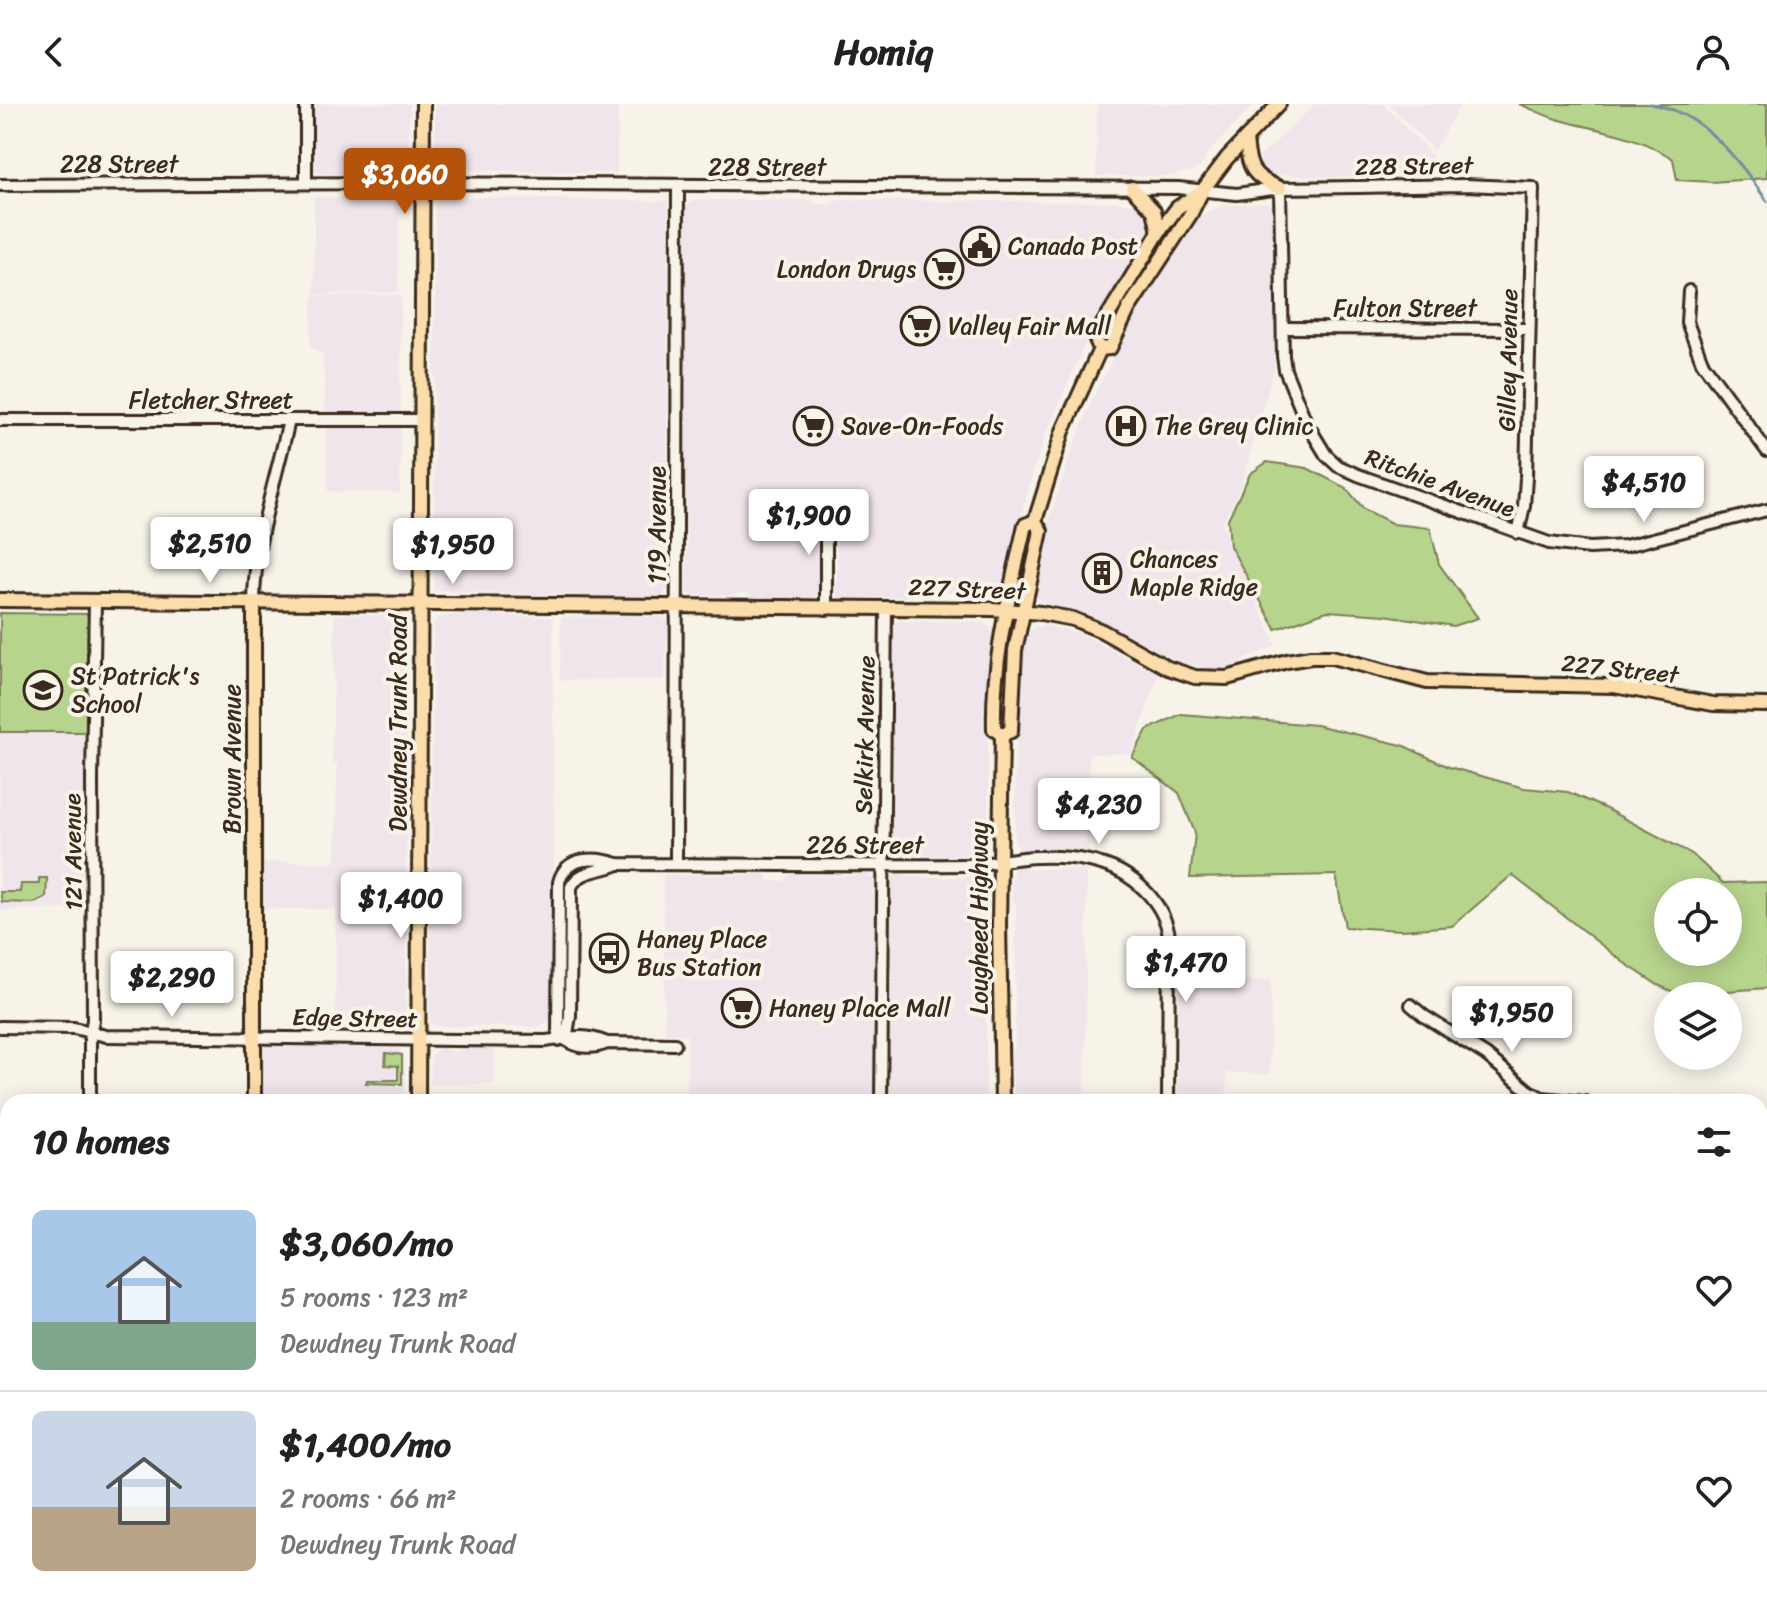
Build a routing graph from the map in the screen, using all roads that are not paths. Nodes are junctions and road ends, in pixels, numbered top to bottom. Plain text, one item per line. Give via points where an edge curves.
1 (306, 104) edge
2 (423, 104) edge
3 (1279, 104) edge
4 (1246, 138) junction
5 (306, 183) junction
6 (423, 183) junction
7 (0, 185) edge
8 (678, 186) junction
9 (1132, 188) junction
10 (1280, 188) junction
11 (1533, 188) joint
12 (1202, 191) junction
13 (1159, 232) junction
14 (1689, 291) dead end
15 (1283, 328) junction
16 (1528, 329) junction
17 (1100, 349) junction
18 (0, 420) edge
19 (289, 420) junction
20 (422, 420) junction
21 (1767, 451) edge
22 (826, 506) dead end
23 (1767, 510) edge
24 (1035, 521) junction
25 (1518, 533) junction
26 (0, 600) edge
27 (95, 601) junction
28 (254, 603) junction
29 (421, 604) junction
30 (678, 607) junction
31 (826, 609) junction
32 (886, 609) junction
33 (1006, 610) junction
34 (1023, 611) junction
35 (1767, 705) edge
36 (1002, 735) junction
37 (1000, 862) junction
38 (618, 864) junction
39 (676, 864) junction
40 (884, 865) junction
41 (1411, 1005) dead end
42 (0, 1027) edge
43 (90, 1034) junction
44 (252, 1037) junction
45 (418, 1039) junction
46 (562, 1040) junction
47 (675, 1044) dead end
48 (90, 1094) edge
49 (254, 1094) edge
50 (418, 1094) edge
51 (881, 1094) edge
52 (1002, 1094) edge
53 (1168, 1094) edge
54 (1535, 1094) edge

1 - 5 street
2 - 6 main road, Dewdney Trunk Road
3 - 4 main road, Lougheed Highway
4 - 10 main road via 1252,170 1263,182
4 - 12 main road, Lougheed Highway
5 - 6 street, 228 Street
5 - 7 street, 228 Street
6 - 8 street, 228 Street
6 - 20 main road, Dewdney Trunk Road
8 - 9 street, 228 Street
8 - 30 street, 119 Avenue
9 - 12 street, 228 Street
9 - 13 main road via 1154,211
10 - 11 street, 228 Street
10 - 12 street, 228 Street via 1237,194
10 - 15 street, Ritchie Avenue
11 - 16 street, Gilley Avenue
12 - 13 main road, Lougheed Highway via 1177,208
12 - 17 main road, Lougheed Highway via 1134,299 1110,348
13 - 17 main road, Lougheed Highway via 1095,337
14 - 21 street via 1687,322 1702,362
15 - 16 street, Fulton Street
15 - 25 street, Ritchie Avenue via 1285,370 1315,442 1338,466
16 - 25 street, Gilley Avenue via 1526,478
17 - 24 main road, Lougheed Highway via 1063,431
18 - 19 street, Fletcher Street
19 - 20 street, Fletcher Street
19 - 28 street, Brown Avenue via 255,567
20 - 29 main road, Dewdney Trunk Road
22 - 31 street
23 - 25 street, Ritchie Avenue via 1614,548 1571,547
24 - 33 main road, Lougheed Highway via 1025,525
24 - 34 main road, Lougheed Highway via 1041,531
26 - 27 main road, 227 Street
27 - 28 main road, 227 Street
27 - 43 street, 121 Avenue
28 - 29 main road, 227 Street
28 - 44 main road, Brown Avenue
29 - 30 main road, 227 Street
29 - 45 main road, Dewdney Trunk Road
30 - 31 main road, 227 Street
30 - 39 street, 119 Avenue
31 - 32 main road, 227 Street
32 - 33 main road, 227 Street
32 - 40 street, Selkirk Avenue
33 - 34 main road, 227 Street
33 - 36 main road, Lougheed Highway via 994,723
34 - 35 main road, 227 Street via 1085,623 1195,677 1227,678 1287,661 1332,657 1427,682 1614,686 1713,704
34 - 36 main road, Lougheed Highway via 1011,731
36 - 37 main road, Lougheed Highway
37 - 40 street, 226 Street
37 - 52 main road, Lougheed Highway
37 - 53 street, 226 Street via 1046,858 1104,865 1135,881 1163,914 1169,935
38 - 39 street, 226 Street
38 - 46 street via 584,873 571,887 570,1016
38 - 46 street, 226 Street via 581,860 564,870 559,882
39 - 40 street, 226 Street
40 - 51 street, Selkirk Avenue
41 - 54 street
42 - 43 street, Edge Street via 74,1028
43 - 44 street, Edge Street
43 - 48 street, 121 Avenue
44 - 45 street, Edge Street
44 - 49 main road, Brown Avenue
45 - 46 street, Edge Street
45 - 50 main road, Dewdney Trunk Road
46 - 47 street, Edge Street via 574,1046

